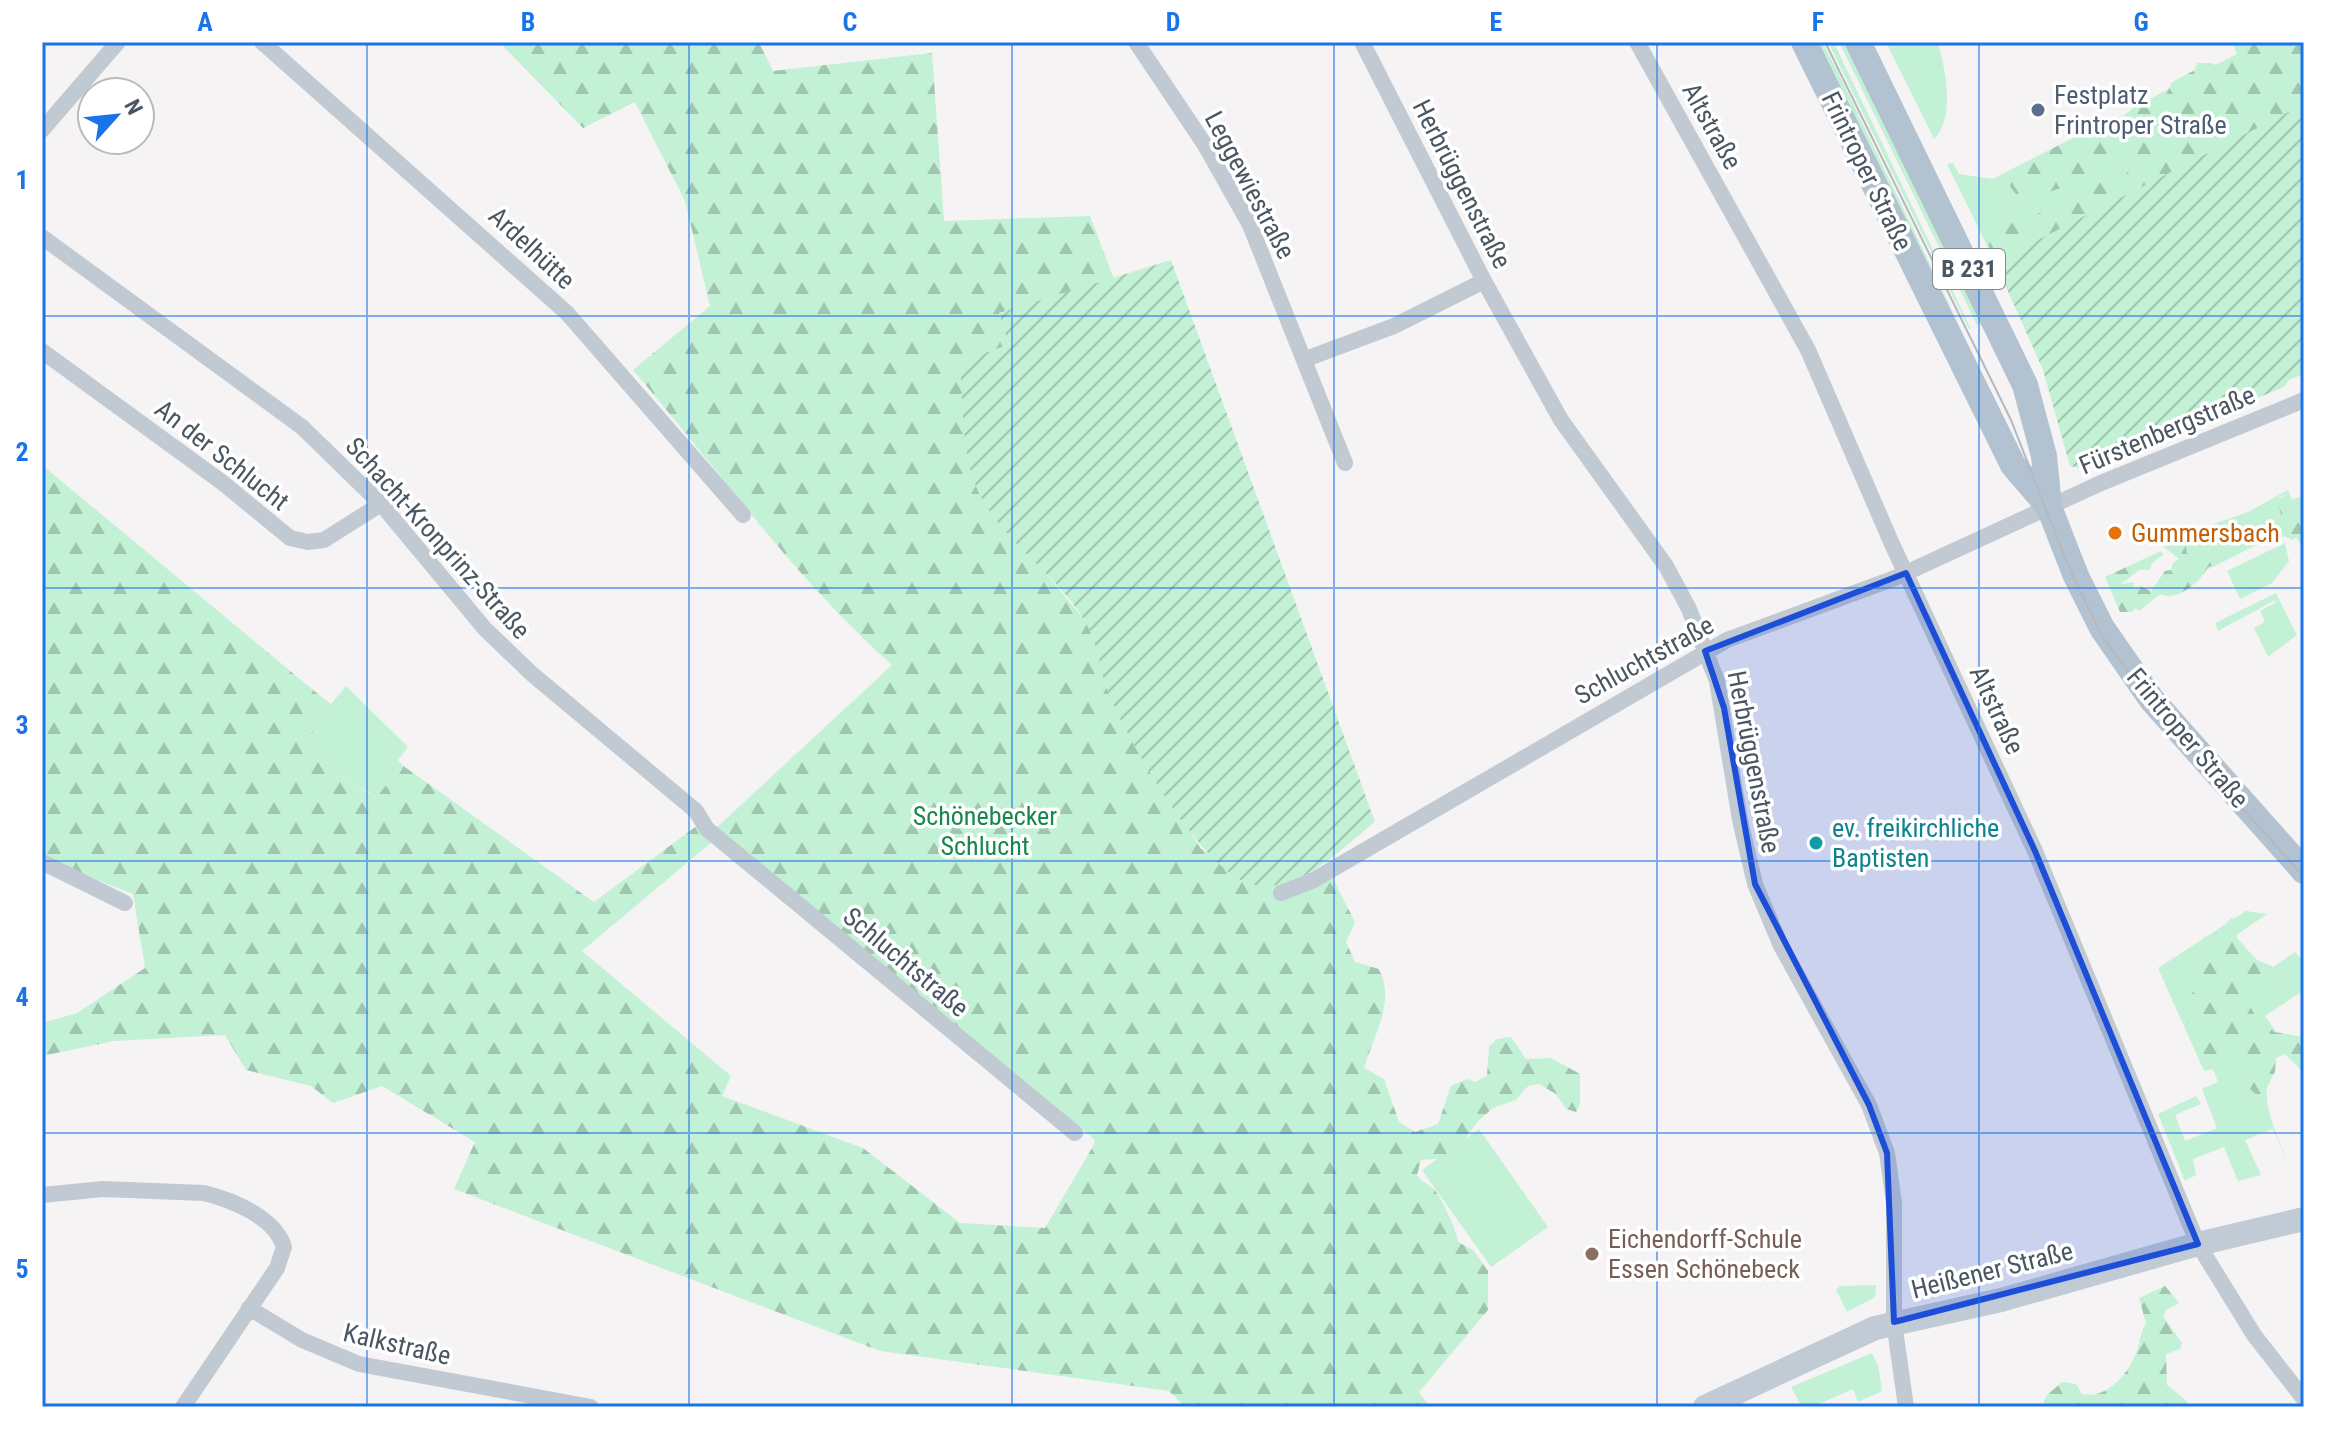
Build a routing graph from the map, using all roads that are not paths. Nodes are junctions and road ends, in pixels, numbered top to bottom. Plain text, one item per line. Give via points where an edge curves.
1 (118, 42) edge
2 (262, 42) edge
3 (1136, 42) edge
4 (1362, 42) edge
5 (1637, 42) edge
6 (1804, 42) edge
7 (1858, 42) edge
8 (42, 130) edge
9 (42, 237) edge
10 (1484, 281) junction
11 (42, 351) edge
12 (1306, 359) junction
13 (2304, 400) edge
14 (1345, 463) dead end
15 (381, 504) junction
16 (2049, 507) junction
17 (743, 515) dead end
18 (1906, 573) junction
19 (1705, 651) junction
20 (707, 829) joint
21 (42, 862) edge
22 (2304, 871) edge
23 (1281, 893) dead end
24 (125, 903) dead end
25 (1075, 1133) dead end
26 (42, 1195) edge
27 (2304, 1219) edge
28 (2198, 1244) junction
29 (249, 1308) junction
30 (1894, 1322) junction
31 (2304, 1399) edge
32 (183, 1407) edge
33 (591, 1407) edge
34 (1705, 1407) edge
35 (1906, 1407) edge

1 - 8 street
2 - 17 street, Ardelhütte via 567,313
3 - 12 street, Leggewiestraße via 1205,145 1250,225
4 - 10 street, Herbrüggenstraße
5 - 18 street, Altstraße via 1808,350
6 - 16 main road, Frintroper Straße / B 231 via 2013,465
7 - 16 main road, Frintroper Straße / B 231 via 2025,385 2044,456
9 - 15 street, Schacht-Kronprinz-Straße via 302,427
10 - 12 street via 1394,326
10 - 19 street, Herbrüggenstraße via 1561,420 1666,566
11 - 15 street, An der Schlucht via 290,538 324,540
12 - 14 street, Leggewiestraße
13 - 16 street, Fürstenbergstraße
15 - 20 street, Schacht-Kronprinz-Straße via 485,629 696,811
16 - 18 street, Schluchtstraße
16 - 22 main road, Frintroper Straße / B 231 via 2086,599 2118,654 2169,720
18 - 19 street, Schluchtstraße
18 - 28 street, Altstraße via 2035,851
19 - 23 street, Schluchtstraße via 1312,881
19 - 30 street, Herbrüggenstraße via 1724,708 1755,884 1781,946 1869,1105 1887,1153 1894,1203
20 - 25 street, Schluchtstraße
21 - 24 street
26 - 29 street via 103,1189 204,1193 250,1213 271,1225 284,1247 277,1268
27 - 28 street, Heißener Straße
28 - 30 street, Heißener Straße via 2001,1300
28 - 31 street, Altstraße via 2248,1326
29 - 32 street
29 - 33 street, Kalkstraße via 302,1340 359,1364
30 - 34 street, Heißener Straße via 1830,1346
30 - 35 street, Herbrüggenstraße

